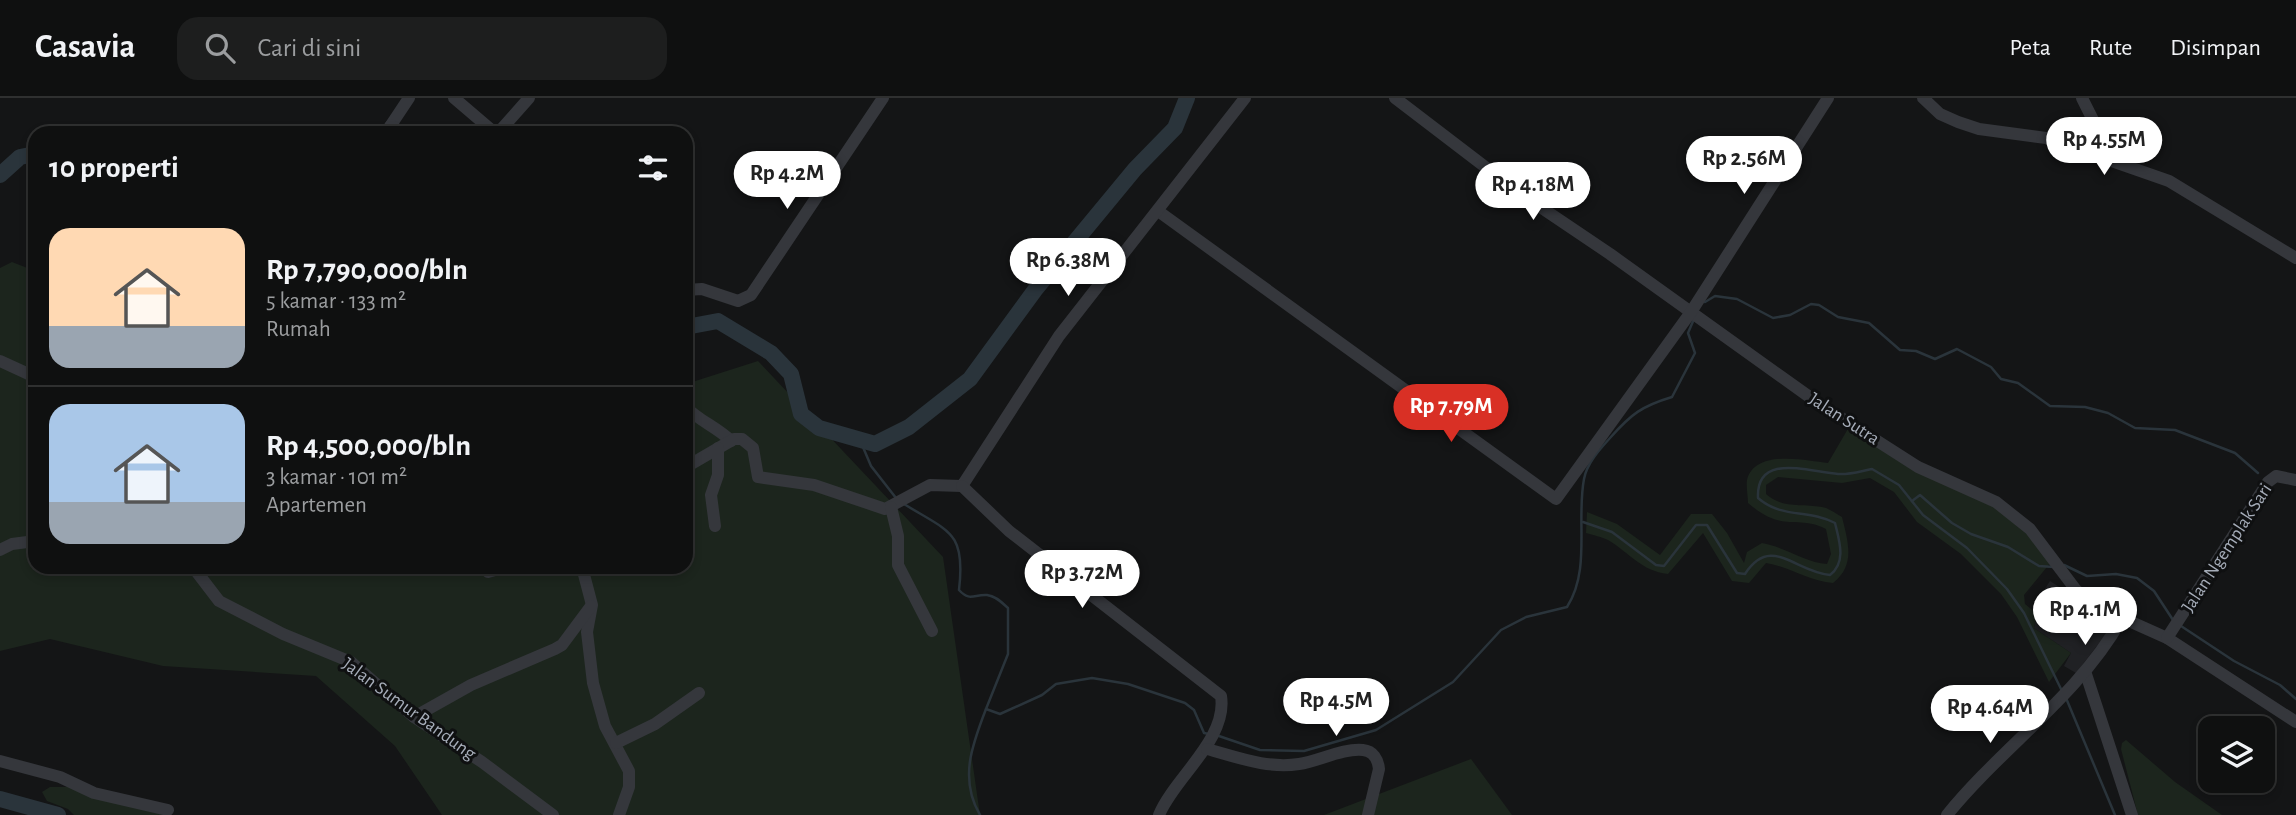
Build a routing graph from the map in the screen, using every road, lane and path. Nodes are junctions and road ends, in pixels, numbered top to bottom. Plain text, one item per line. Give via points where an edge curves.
1 (409, 98) edge
2 (454, 98) edge
3 (529, 98) edge
4 (883, 98) edge
5 (1245, 98) edge
6 (1395, 98) edge
7 (1828, 98) edge
8 (1923, 98) edge
9 (2082, 98) edge
10 (390, 126) edge
11 (488, 126) edge
12 (503, 126) edge
13 (2104, 159) junction
14 (1158, 211) junction
15 (2296, 258) edge
16 (693, 290) edge
17 (1695, 314) junction
18 (0, 361) edge
19 (28, 374) edge
20 (693, 415) edge
21 (731, 441) junction
22 (718, 448) junction
23 (693, 463) edge
24 (2296, 480) edge
25 (962, 486) junction
26 (897, 503) junction
27 (715, 526) dead end
28 (28, 542) edge
29 (0, 550) edge
30 (198, 574) edge
31 (584, 574) edge
32 (592, 605) junction
33 (2121, 620) junction
34 (932, 631) dead end
35 (2170, 634) junction
36 (2086, 674) junction
37 (699, 693) dead end
38 (414, 717) junction
39 (2296, 722) edge
40 (1210, 740) junction
41 (616, 743) junction
42 (0, 761) edge
43 (168, 810) dead end
44 (553, 815) edge
45 (619, 815) edge
46 (1159, 815) edge
47 (1368, 815) edge
48 (1947, 815) edge
49 (2132, 815) edge

1 - 10 street
2 - 11 street
3 - 12 street
4 - 16 street via 751,295 738,301
5 - 14 street
6 - 17 street, Jalan Sutra via 1518,192
7 - 17 street
8 - 13 street via 1940,114 1958,122 2046,138
9 - 13 street
13 - 15 street via 2179,187
14 - 17 street via 1556,499
14 - 25 street via 1059,336
17 - 33 street, Jalan Sutra via 1906,459 1996,502 2031,529 2082,598
18 - 19 street
20 - 21 street
21 - 22 street
21 - 26 street via 742,439 753,448 758,477 814,485 873,507
22 - 23 street
22 - 27 street via 718,475 711,495
24 - 35 street, Jalan Ngemplak Sari via 2276,476 2268,482
25 - 26 street via 930,485
25 - 40 street via 1057,570 1221,696
26 - 34 street via 898,565
28 - 29 street
30 - 38 street, Jalan Sumur Bandung via 219,601 351,662
31 - 32 street
32 - 38 street via 562,645 471,685
32 - 41 street via 587,632 593,683 605,726
33 - 35 street, Jalan Sutra
33 - 36 street
35 - 39 street, Jalan Sutra
36 - 48 street
36 - 49 street
37 - 41 street via 655,724
38 - 44 street, Jalan Sumur Bandung
40 - 46 street via 1168,795
40 - 47 street via 1276,765 1370,752 1379,769
41 - 45 street via 629,771 629,787
42 - 43 street via 60,777 94,793

